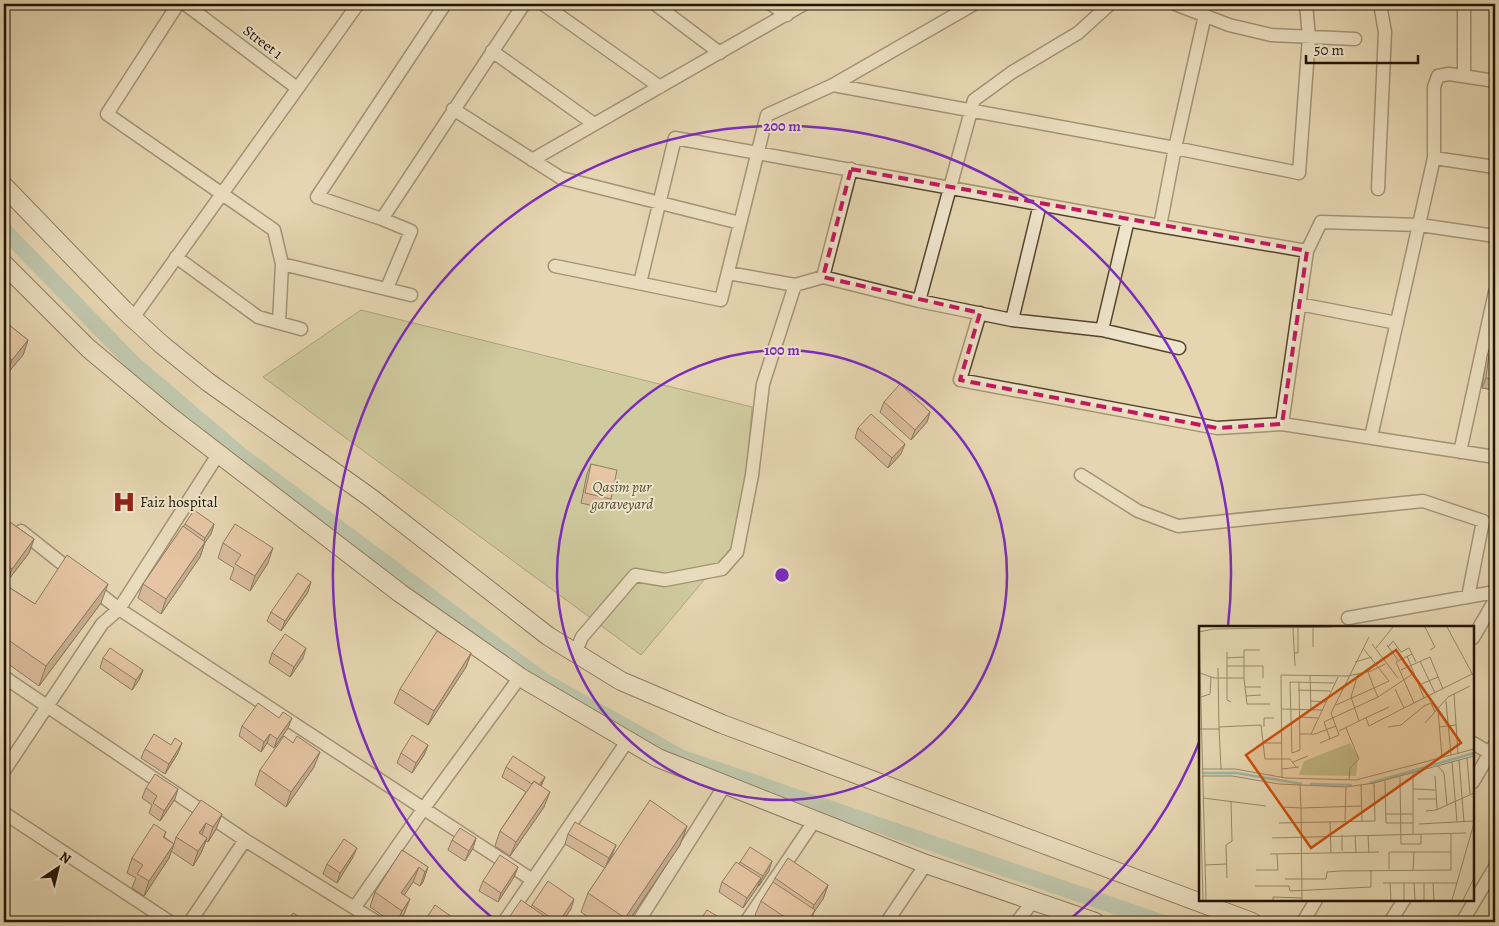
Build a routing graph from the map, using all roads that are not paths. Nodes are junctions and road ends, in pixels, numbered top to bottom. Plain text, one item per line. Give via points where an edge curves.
1 (178, 4) edge
2 (185, 4) edge
3 (358, 4) edge
4 (445, 4) edge
5 (524, 4) edge
6 (544, 4) edge
7 (655, 4) edge
8 (771, 4) edge
9 (804, 4) edge
10 (974, 4) edge
11 (1110, 4) edge
12 (1175, 4) edge
13 (1306, 4) edge
14 (1380, 4) edge
15 (1464, 4) edge
16 (787, 15) junction
17 (1204, 15) junction
18 (1309, 36) junction
19 (1354, 38) dead end
20 (492, 51) junction
21 (720, 53) junction
22 (1464, 76) junction
23 (1495, 81) edge
24 (833, 85) junction
25 (660, 87) junction
26 (298, 88) junction
27 (453, 109) junction
28 (971, 111) junction
29 (594, 124) junction
30 (1175, 148) junction
31 (758, 153) junction
32 (1434, 158) junction
33 (532, 160) junction
34 (1495, 167) edge
35 (851, 169) junction
36 (4, 186) edge
37 (950, 186) junction
38 (1378, 189) dead end
39 (223, 192) junction
40 (660, 203) junction
41 (1040, 204) junction
42 (382, 219) junction
43 (1128, 220) junction
44 (740, 223) junction
45 (1420, 225) junction
46 (1160, 226) junction
47 (1495, 236) edge
48 (1307, 251) junction
49 (176, 257) junction
50 (4, 264) edge
51 (282, 264) junction
52 (555, 266) dead end
53 (728, 273) junction
54 (823, 278) junction
55 (640, 283) junction
56 (795, 285) junction
57 (387, 288) junction
58 (1495, 292) edge
59 (411, 295) dead end
60 (919, 300) junction
61 (1299, 304) junction
62 (980, 313) junction
63 (133, 318) junction
64 (1012, 320) junction
65 (279, 323) junction
66 (1397, 323) junction
67 (301, 329) dead end
68 (1102, 330) junction
69 (1490, 343) edge
70 (1179, 348) dead end
71 (1282, 424) junction
72 (1371, 437) junction
73 (1460, 452) junction
74 (218, 453) junction
75 (1495, 457) edge
76 (1081, 475) dead end
77 (7, 520) edge
78 (1495, 592) edge
79 (1468, 597) junction
80 (1495, 600) edge
81 (119, 608) junction
82 (1348, 618) dead end
83 (1474, 636) edge
84 (575, 652) junction
85 (4, 677) edge
86 (520, 677) junction
87 (47, 706) junction
88 (628, 740) junction
89 (1474, 743) edge
90 (1493, 751) edge
91 (4, 771) edge
92 (1474, 780) edge
93 (725, 785) junction
94 (424, 808) junction
95 (4, 813) edge
96 (815, 820) junction
97 (245, 840) junction
98 (926, 864) junction
99 (1495, 867) edge
100 (532, 879) junction
101 (1032, 901) junction
102 (1315, 901) edge
103 (1403, 901) edge
104 (355, 907) junction
105 (170, 922) edge
106 (190, 922) edge
107 (377, 922) edge
108 (504, 922) edge
109 (638, 922) edge
110 (746, 922) edge
111 (887, 922) edge
112 (1017, 922) edge
113 (1095, 922) edge
114 (1252, 922) edge
115 (1303, 922) edge
116 (1390, 922) edge
117 (1462, 922) edge

1 - 39 street via 107,114
2 - 26 street, Street 1
3 - 26 street
4 - 42 street via 317,197
5 - 20 street
6 - 25 street
7 - 21 street
8 - 16 street
9 - 16 street
10 - 24 street
11 - 28 street via 1078,32 974,100
12 - 17 street
13 - 18 street
14 - 38 street via 1385,32
15 - 22 street
16 - 21 street
17 - 18 street via 1270,35
17 - 30 street
18 - 19 street
18 - 30 street via 1299,172
20 - 27 street
20 - 29 street
21 - 25 street
22 - 23 street
22 - 32 street via 1438,76 1434,87
24 - 28 street
24 - 31 street via 767,115
25 - 29 street
26 - 39 street
27 - 33 street
27 - 42 street
28 - 30 street
28 - 37 street
29 - 33 street
30 - 46 street
31 - 35 street
31 - 40 street via 676,138
31 - 44 street
32 - 34 street
32 - 45 street
33 - 40 street via 561,178
35 - 37 street
35 - 54 street
36 - 63 main road
37 - 41 street
37 - 60 street
39 - 49 street
39 - 51 street via 274,230
40 - 44 street
40 - 55 street
41 - 43 street
41 - 64 street
42 - 57 street via 411,231
43 - 46 street
43 - 68 street
44 - 53 street
45 - 47 street
45 - 48 street via 1321,222
45 - 66 street
46 - 48 street
48 - 61 street
49 - 63 street
49 - 65 street via 258,317
50 - 74 main road via 88,348
51 - 57 street
51 - 65 street
52 - 55 street
53 - 55 street via 721,300
53 - 56 street
54 - 56 street
54 - 60 street
56 - 84 street via 763,384 752,475 737,552 722,569 665,580 635,575 582,636
57 - 59 street
58 - 69 street
60 - 62 street
61 - 66 street
61 - 71 street
62 - 64 street
62 - 71 street via 960,380 1216,428
63 - 84 main road via 208,382 371,498 548,636
64 - 68 street
65 - 67 street
66 - 72 street
68 - 70 street
69 - 73 street
71 - 72 street
72 - 73 street
73 - 75 street
74 - 81 street
74 - 86 main road via 400,593
76 - 79 street via 1138,511 1178,526 1423,501 1483,521
77 - 81 street
78 - 79 street
79 - 82 street
80 - 83 street
81 - 87 street via 102,624
81 - 94 street
84 - 114 main road via 621,680 713,720
85 - 87 street
86 - 88 main road
86 - 94 street
87 - 91 street
87 - 97 street
88 - 93 main road via 658,758
88 - 100 street
89 - 90 street
90 - 92 street
93 - 96 main road
93 - 109 street
94 - 100 street
94 - 104 street
95 - 105 street
96 - 98 main road
96 - 110 street
97 - 104 street
97 - 106 street
98 - 101 main road
98 - 111 street
99 - 117 street
100 - 108 street
101 - 112 street
101 - 113 main road
102 - 115 street
103 - 116 street
104 - 107 street

